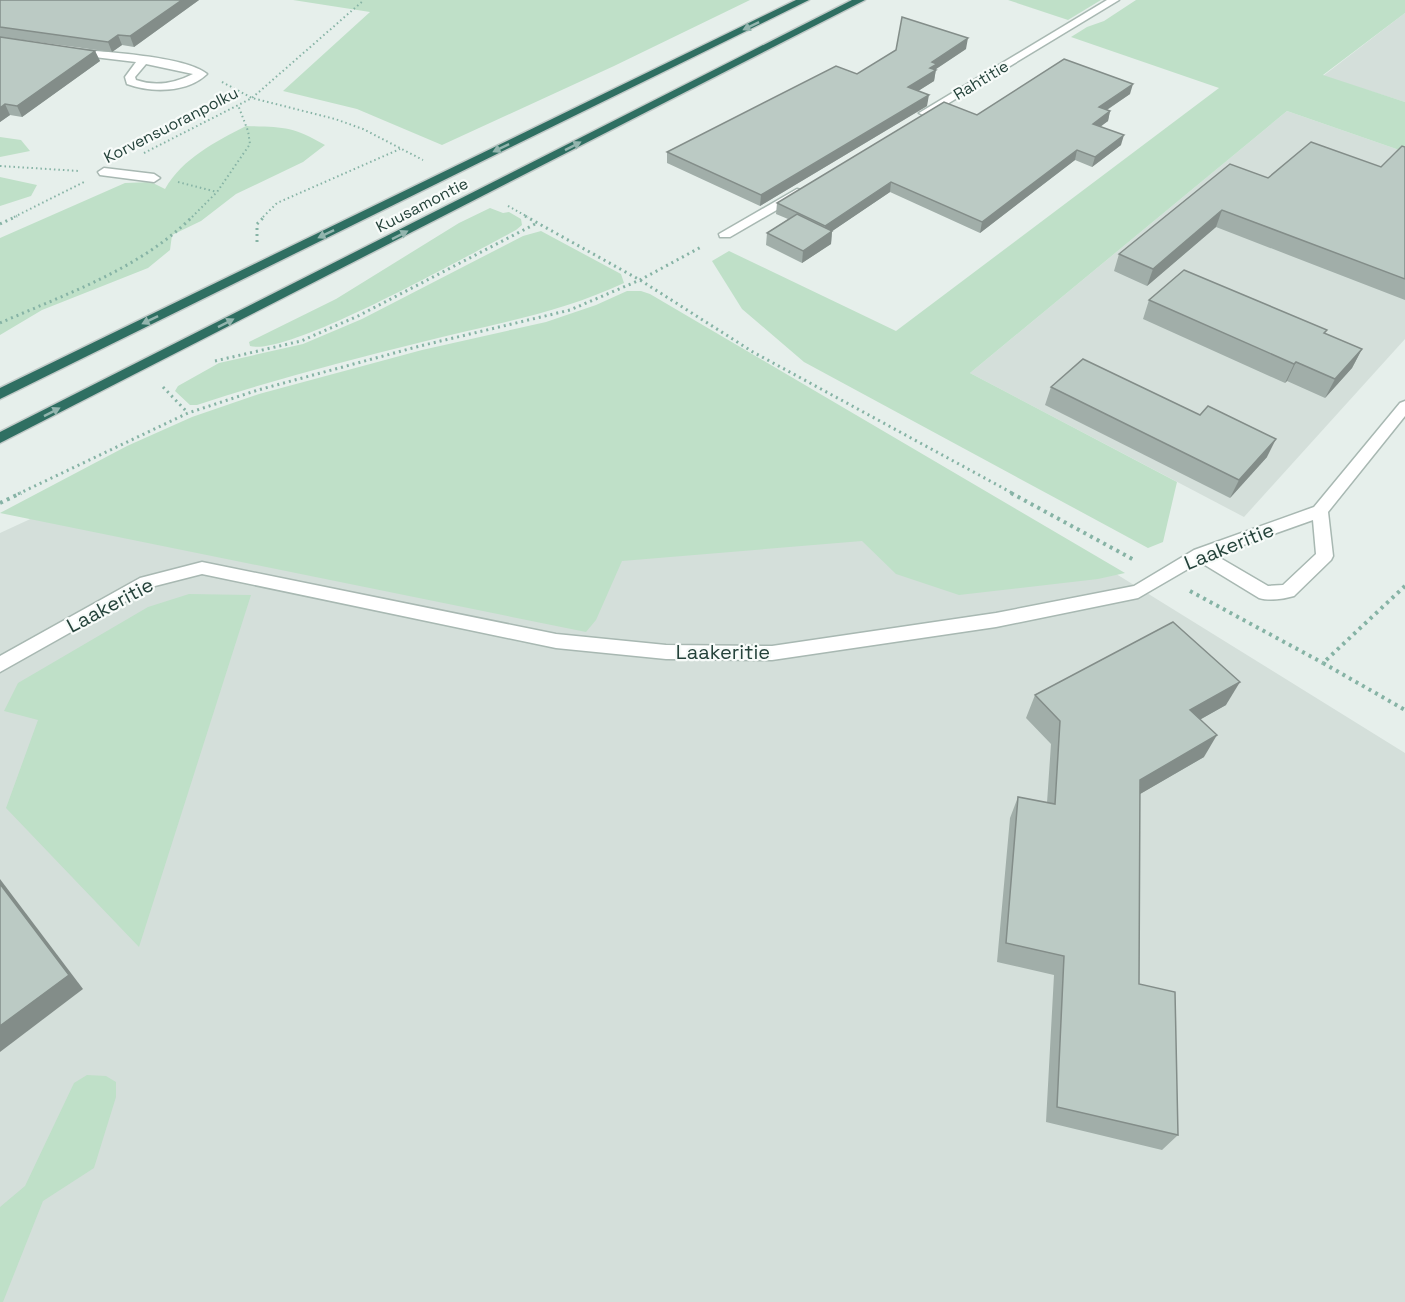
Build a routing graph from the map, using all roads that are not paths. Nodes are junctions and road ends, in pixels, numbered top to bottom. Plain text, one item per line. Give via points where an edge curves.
1 (804, 0) edge
2 (860, 0) edge
3 (1114, 0) edge
4 (59, 50) edge
5 (142, 62) junction
6 (912, 121) edge
7 (104, 172) road end
8 (154, 178) road end
9 (803, 189) edge
10 (725, 234) road end
11 (0, 394) edge
12 (1405, 406) edge
13 (0, 438) edge
14 (1320, 511) junction
15 (1200, 554) junction
16 (0, 665) edge

1 -> 11 highway, Kuusamontie
13 -> 2 highway, Kuusamontie
3 - 6 street, Rahtitie
4 - 5 street
5 - 5 street via 191,69 202,74 175,85 141,86 130,82 130,77
7 - 8 street
9 - 10 street
12 - 14 street
14 - 15 street, Laakeritie
14 - 15 street via 1325,556 1288,591 1265,593
15 - 16 street, Laakeritie via 1138,592 996,620 772,653 666,652 556,641 202,568 146,582

